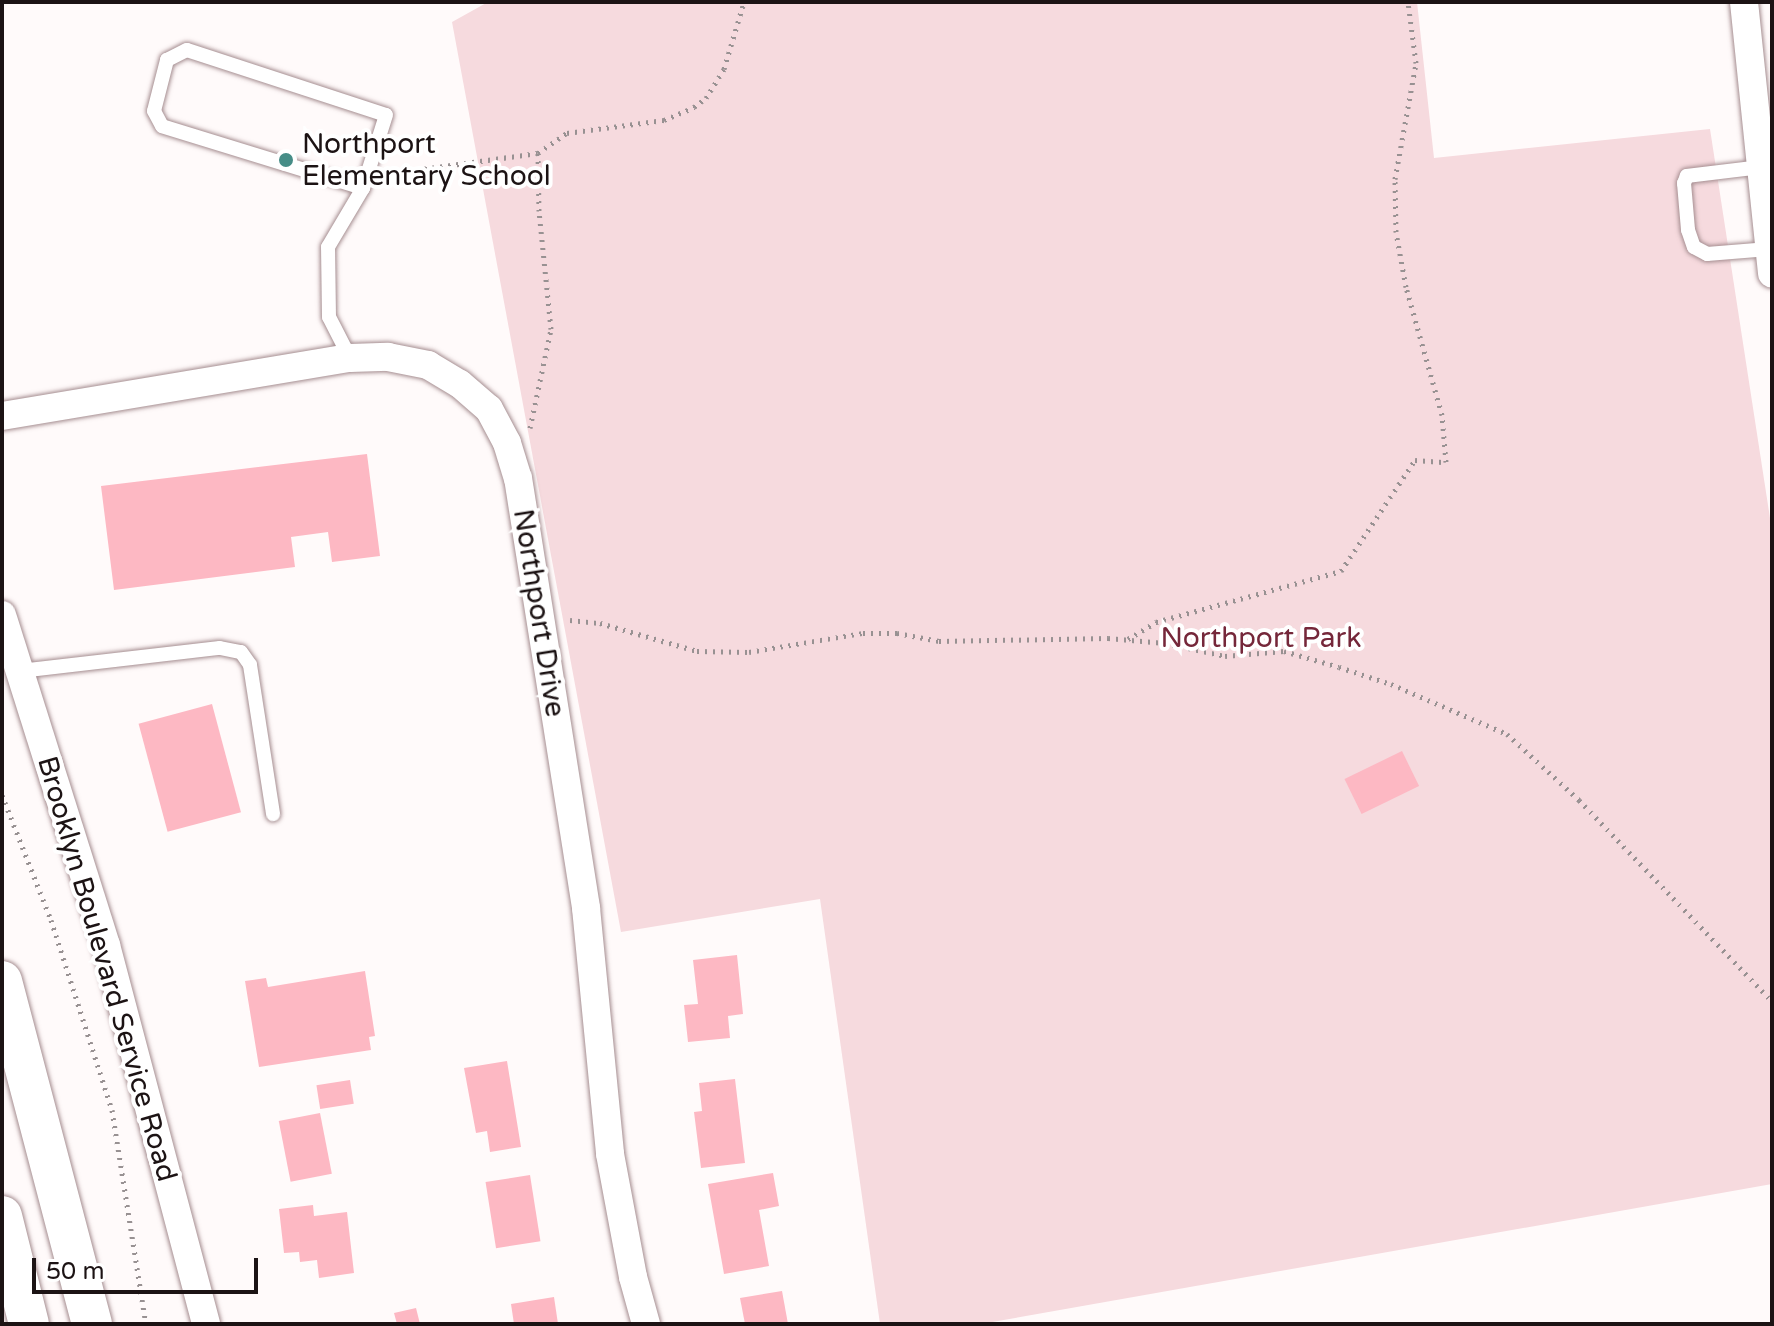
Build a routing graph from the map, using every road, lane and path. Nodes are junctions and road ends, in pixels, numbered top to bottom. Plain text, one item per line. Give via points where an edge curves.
1 (744, 2) edge
2 (1408, 2) edge
3 (1744, 2) edge
4 (538, 153) junction
5 (1761, 167) junction
6 (401, 172) dead end
7 (363, 188) junction
8 (1771, 262) edge
9 (350, 358) junction
10 (2, 416) edge
11 (518, 478) junction
12 (2, 615) edge
13 (541, 626) junction
14 (1127, 640) junction
15 (20, 671) junction
16 (2, 795) edge
17 (273, 814) dead end
18 (2, 981) edge
19 (1772, 1001) edge
20 (2, 1013) edge
21 (27, 1071) junction
22 (2, 1216) edge
23 (29, 1324) edge
24 (92, 1324) edge
25 (146, 1324) edge
26 (206, 1324) edge
27 (646, 1324) edge

1 - 4 path via 724,69 694,107 664,120 567,133
2 - 14 path via 1416,63 1395,179 1396,232 1442,415 1446,462 1415,460 1341,571 1156,622
3 - 5 street
4 - 6 path
4 - 11 path via 551,329
5 - 8 street
5 - 8 lane via 1687,176 1688,230 1694,247 1707,254
7 - 7 lane via 162,126 154,111 167,60 187,50 386,115
7 - 9 lane via 328,247 329,317
9 - 10 street, Northport Drive
9 - 11 street, Northport Drive via 388,357 428,365 460,384 489,409
11 - 13 street, Northport Drive
12 - 15 street, Brooklyn Boulevard Service Road
13 - 14 path via 570,620 600,623 697,651 749,652 863,633 939,641
13 - 27 street, Northport Drive via 586,908 610,1154
14 - 19 path via 1225,656 1284,651 1391,684 1507,734 1579,800
15 - 17 lane via 220,648 241,652 250,665
15 - 26 street, Brooklyn Boulevard Service Road via 106,945
16 - 25 path via 51,920 112,1110
18 - 21 main road
20 - 21 main road
21 - 24 main road
22 - 23 main road

